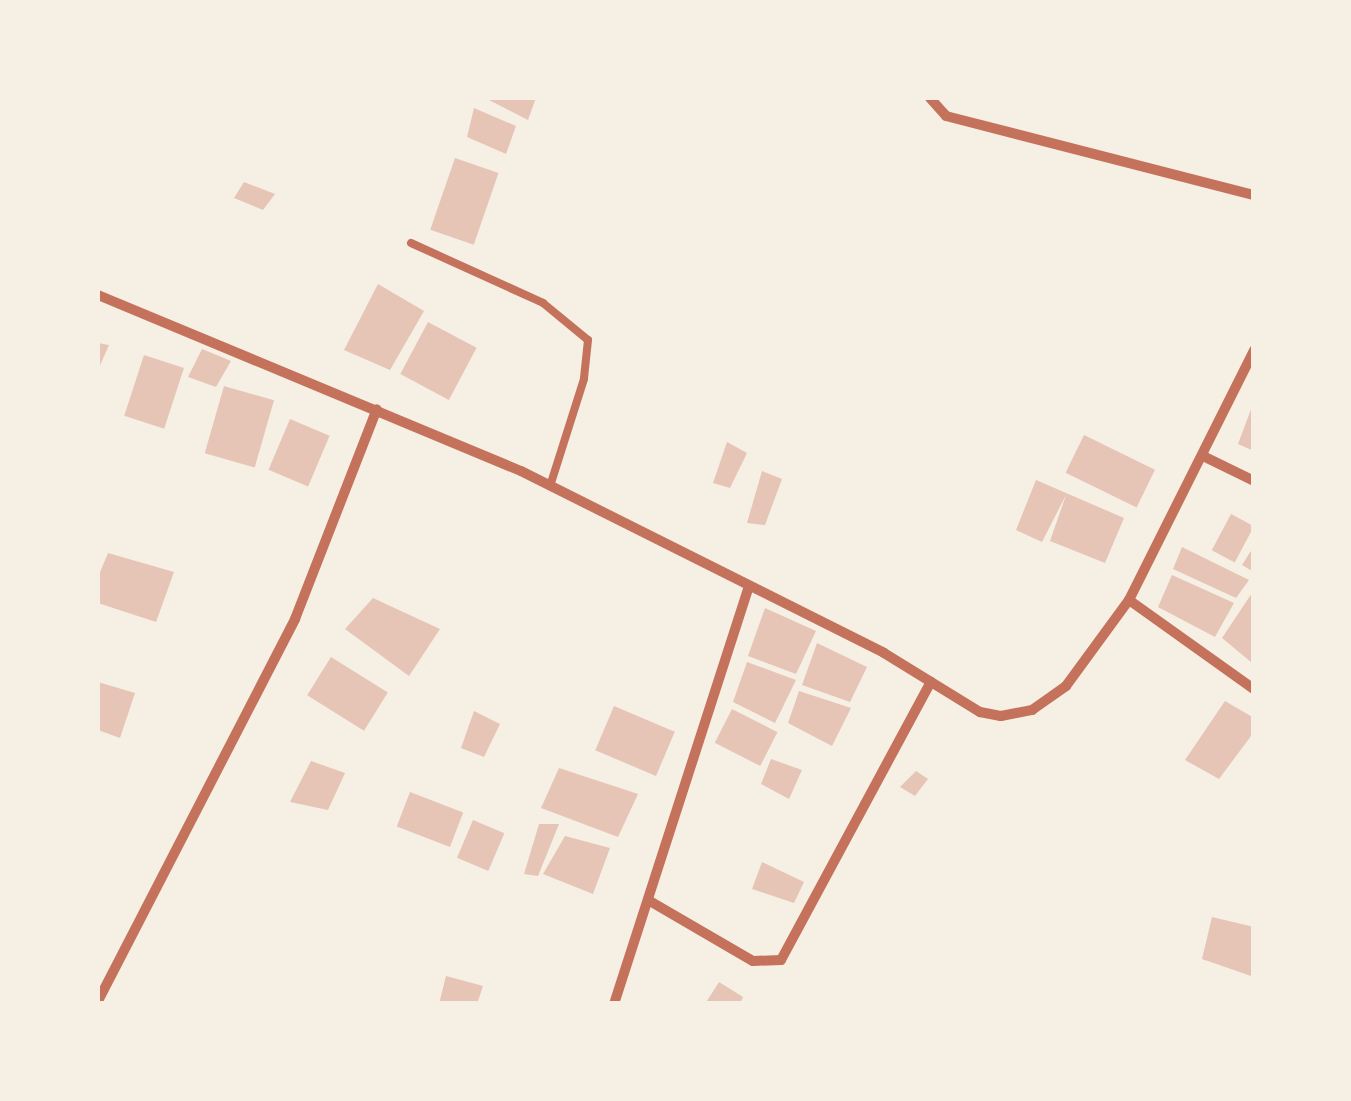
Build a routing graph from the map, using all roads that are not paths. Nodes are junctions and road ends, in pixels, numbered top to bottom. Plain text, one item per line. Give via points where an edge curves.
1 (930, 98) edge
2 (1254, 195) edge
3 (411, 243) dead end
4 (98, 295) edge
5 (1254, 350) edge
6 (376, 409) junction
7 (1203, 456) junction
8 (1254, 482) edge
9 (550, 486) junction
10 (749, 587) junction
11 (1129, 600) junction
12 (932, 682) junction
13 (1254, 689) edge
14 (648, 900) junction
15 (98, 1001) edge
16 (614, 1004) edge

1 - 2 street via 946,116
3 - 9 lane via 543,303 588,340 584,378
4 - 6 street
5 - 7 street
6 - 9 street
6 - 15 street via 294,619
7 - 8 street
7 - 11 street
9 - 10 street
10 - 12 street
10 - 14 street
11 - 12 street via 1066,686 1032,710 980,712
11 - 13 street
12 - 14 street via 781,960 754,961
14 - 16 street

